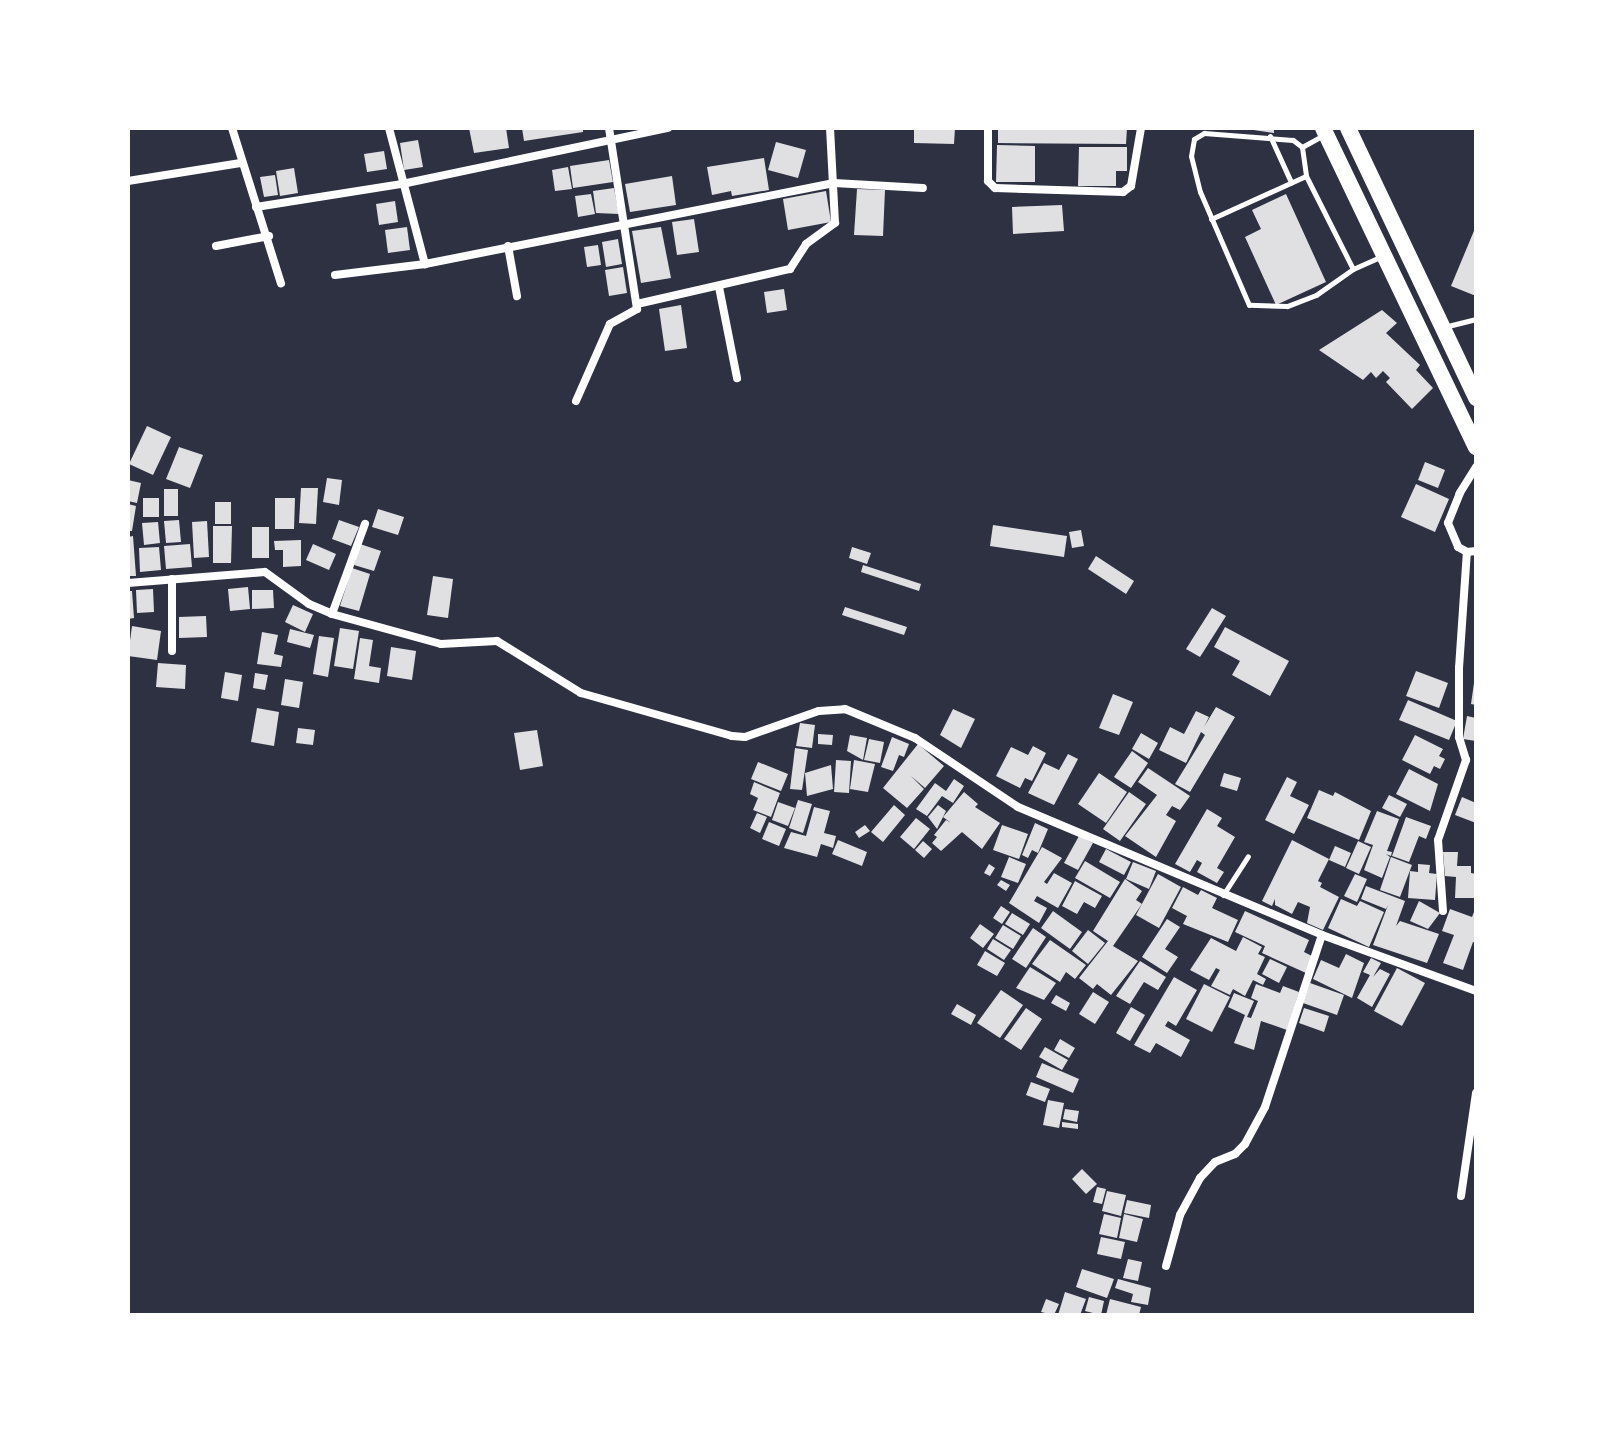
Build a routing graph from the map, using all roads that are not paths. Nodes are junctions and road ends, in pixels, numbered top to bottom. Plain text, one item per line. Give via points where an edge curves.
1 (232, 128) edge
2 (389, 128) edge
3 (609, 128) edge
4 (668, 128) edge
5 (830, 128) edge
6 (988, 128) edge
7 (1141, 128) edge
8 (1348, 128) edge
9 (1324, 131) edge
10 (1270, 136) junction
11 (608, 139) junction
12 (1302, 147) junction
13 (241, 163) junction
14 (1306, 176) junction
15 (128, 181) edge
16 (1291, 182) junction
17 (834, 183) junction
18 (402, 184) junction
19 (923, 188) dead end
20 (256, 207) junction
21 (1211, 219) junction
22 (625, 224) junction
23 (269, 236) junction
24 (216, 246) dead end
25 (508, 246) junction
26 (1382, 256) junction
27 (425, 264) junction
28 (1353, 269) junction
29 (335, 275) dead end
30 (281, 283) dead end
31 (719, 287) junction
32 (517, 296) dead end
33 (637, 304) junction
34 (1476, 319) edge
35 (1443, 328) junction
36 (737, 378) dead end
37 (1476, 398) edge
38 (576, 401) dead end
39 (1475, 443) edge
40 (1476, 467) edge
41 (365, 524) dead end
42 (1472, 551) edge
43 (172, 579) junction
44 (128, 583) edge
45 (332, 614) junction
46 (172, 651) dead end
47 (1248, 856) dead end
48 (1223, 895) junction
49 (1443, 911) dead end
50 (1322, 935) junction
51 (1476, 991) edge
52 (1476, 1093) edge
53 (1461, 1196) dead end
54 (1166, 1266) dead end

1 - 13 street
2 - 18 street
3 - 11 street
4 - 11 street
5 - 17 street
6 - 7 street via 988,181 995,188 1123,192 1131,186
8 - 35 main road
9 - 12 lane
9 - 26 main road
10 - 12 lane via 1289,137
10 - 16 lane
10 - 21 lane via 1204,133 1194,139 1191,156
11 - 18 street
11 - 22 street
12 - 14 lane
13 - 15 street
13 - 20 street
14 - 16 lane
14 - 28 lane
16 - 21 lane
17 - 19 street
17 - 22 street
17 - 31 street via 835,223 806,244 790,269
18 - 20 street
18 - 27 street
20 - 23 street
21 - 28 lane via 1249,305 1287,306 1316,295
22 - 25 street
22 - 33 street
23 - 24 street
23 - 30 street
25 - 27 street
25 - 32 street
26 - 28 lane
26 - 39 main road
27 - 29 street
31 - 33 street
31 - 36 street
33 - 38 street via 634,313 610,324
34 - 35 lane
35 - 37 main road
40 - 42 street via 1448,523 1453,540
41 - 45 street
42 - 49 street via 1459,668 1459,737 1466,760 1438,840
43 - 44 street
43 - 45 street via 265,572
43 - 46 street
45 - 48 street via 441,644 497,641 581,693 732,736 745,737 819,711 845,709 915,738 1018,807
47 - 48 lane
48 - 50 street
50 - 51 street
50 - 54 street via 1265,1107 1245,1144 1200,1178 1180,1215
52 - 53 street

